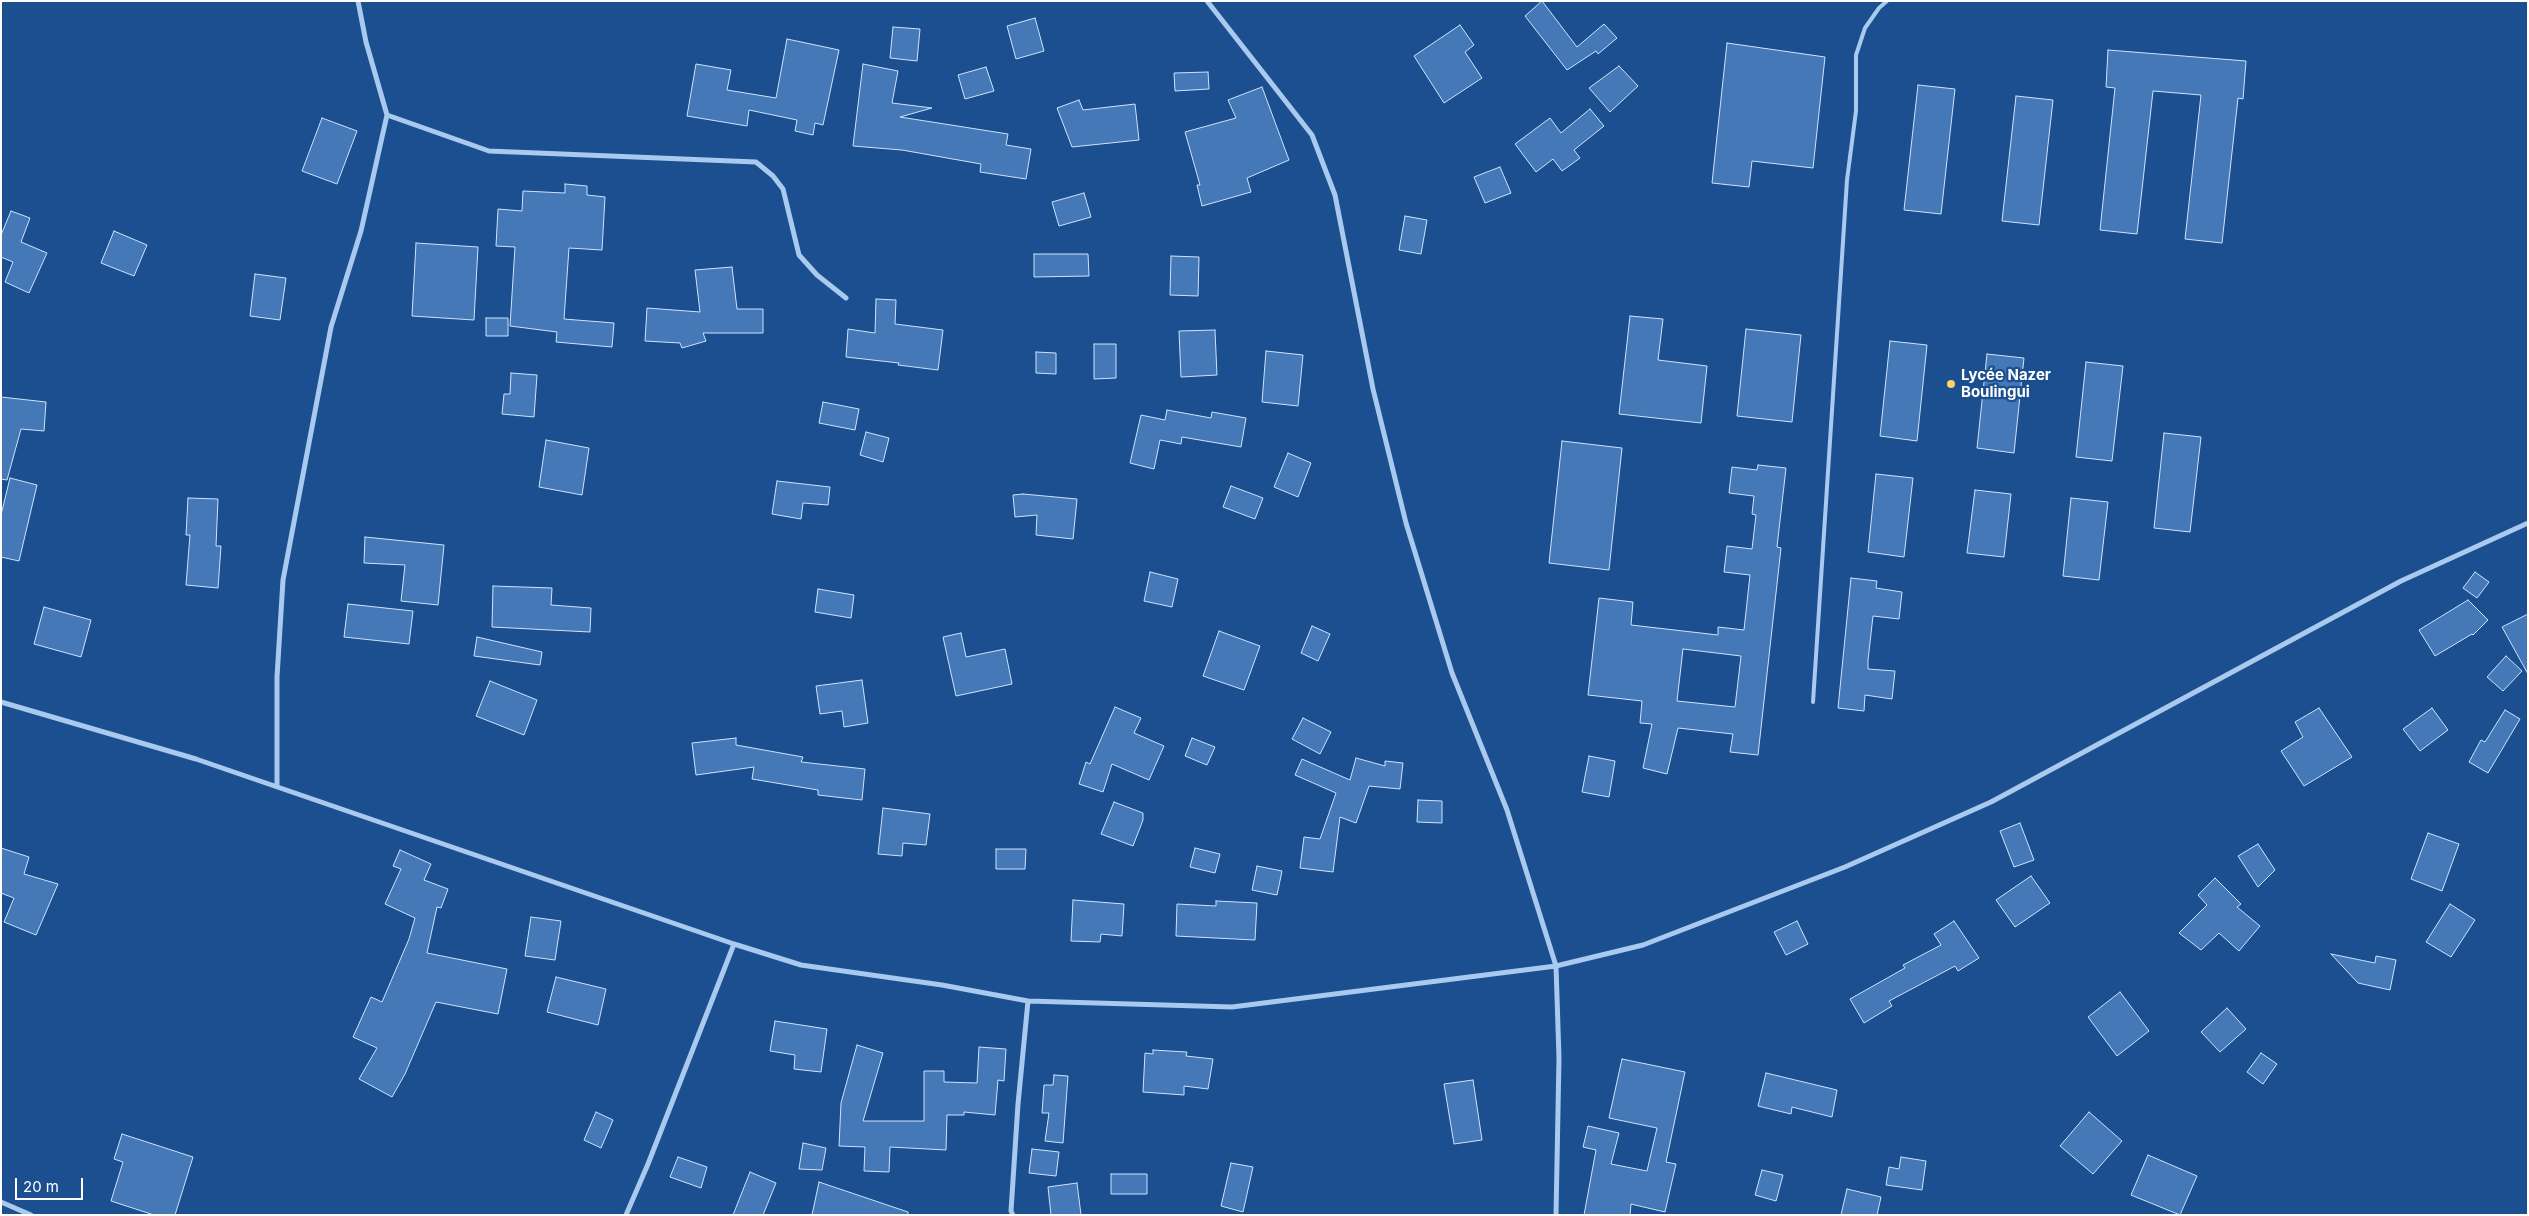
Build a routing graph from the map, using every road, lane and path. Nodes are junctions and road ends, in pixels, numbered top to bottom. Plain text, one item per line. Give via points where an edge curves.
1 (358, 1) edge
2 (1207, 1) edge
3 (1887, 1) edge
4 (387, 115) junction
5 (846, 298) dead end
6 (2528, 523) edge
7 (1, 702) edge
8 (1813, 702) dead end
9 (276, 786) junction
10 (734, 944) junction
11 (1556, 966) junction
12 (1028, 1001) junction
13 (1, 1202) edge
14 (31, 1215) edge
15 (626, 1215) edge
16 (1013, 1215) edge
17 (1556, 1215) edge

1 - 4 street
2 - 11 street via 1312,135 1335,195 1373,389 1406,523 1452,673 1507,810
3 - 8 lane via 1865,28 1856,55 1856,111 1847,180
4 - 5 street via 489,151 756,162 783,189 799,255 817,275
4 - 9 street via 361,231 331,327 283,580 277,677
6 - 11 street via 2401,581 1991,802 1844,867 1643,945
7 - 9 street
9 - 10 street
10 - 12 street via 801,965
10 - 15 street
11 - 12 street via 1232,1007
11 - 17 street
12 - 16 street via 1018,1104
13 - 14 street

